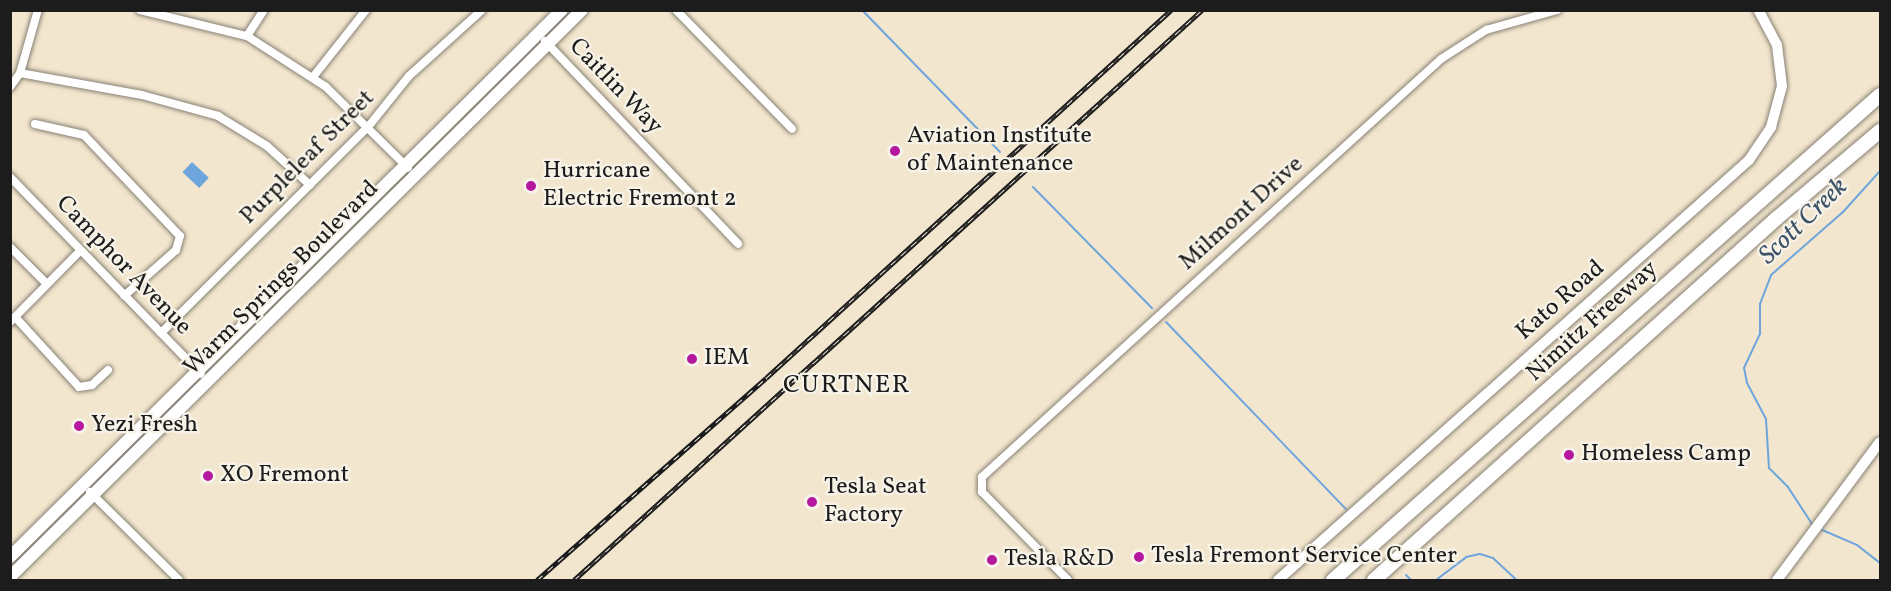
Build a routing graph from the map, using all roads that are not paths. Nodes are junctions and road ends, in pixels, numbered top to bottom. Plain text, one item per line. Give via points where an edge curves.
1 (38, 10) edge
2 (140, 10) edge
3 (264, 10) edge
4 (366, 10) edge
5 (482, 10) edge
6 (562, 10) edge
7 (582, 10) edge
8 (676, 10) edge
9 (1557, 10) edge
10 (1758, 10) edge
11 (176, 14) edge
12 (538, 34) junction
13 (247, 36) junction
14 (548, 44) junction
15 (20, 74) junction
16 (313, 77) junction
17 (10, 87) edge
18 (1881, 94) edge
19 (35, 124) dead end
20 (368, 127) junction
21 (792, 129) dead end
22 (1881, 131) edge
23 (405, 165) junction
24 (415, 176) junction
25 (10, 177) edge
26 (310, 185) junction
27 (738, 244) dead end
28 (10, 246) edge
29 (80, 250) junction
30 (45, 283) junction
31 (124, 296) junction
32 (14, 320) edge
33 (161, 333) junction
34 (108, 370) dead end
35 (198, 372) junction
36 (208, 381) junction
37 (1881, 442) edge
38 (82, 485) junction
39 (93, 495) junction
40 (10, 557) edge
41 (10, 577) edge
42 (178, 580) edge
43 (1068, 580) edge
44 (1278, 580) edge
45 (1333, 580) edge
46 (1374, 580) edge
47 (1777, 580) edge

1 - 15 street
2 - 11 street
3 - 13 street
4 - 16 street
5 - 20 street, Purpleleaf Street via 409,76
6 - 12 main road, Warm Springs Boulevard
7 - 14 main road, Warm Springs Boulevard
8 - 21 street
9 - 43 street, Milmont Drive via 1486,30 1441,59 981,477 979,485
10 - 44 street, Kato Road via 1777,45 1782,86 1771,127 1749,160
11 - 13 street
12 - 14 street, Caitlin Way
12 - 23 main road, Warm Springs Boulevard
13 - 16 street
14 - 24 main road, Warm Springs Boulevard
14 - 27 street, Caitlin Way
15 - 17 street
15 - 26 street via 161,100 218,117 267,146
16 - 20 street
18 - 45 highway, Nimitz Freeway
19 - 31 street via 84,135 178,234 176,250
20 - 23 street
20 - 26 street, Purpleleaf Street
22 - 46 highway, Nimitz Freeway via 1777,218
23 - 24 street
23 - 35 main road, Warm Springs Boulevard
24 - 36 main road, Warm Springs Boulevard
25 - 29 street, Camphor Avenue
26 - 33 street, Purpleleaf Street
28 - 30 street
29 - 30 street
29 - 31 street, Camphor Avenue
30 - 32 street
31 - 33 street, Camphor Avenue
32 - 34 street via 78,387 92,385
33 - 35 street, Camphor Avenue
35 - 36 street, Camphor Avenue
35 - 38 main road, Warm Springs Boulevard
36 - 39 main road, Warm Springs Boulevard
37 - 47 street
38 - 39 street
38 - 40 main road, Warm Springs Boulevard
39 - 41 main road, Warm Springs Boulevard
39 - 42 street

